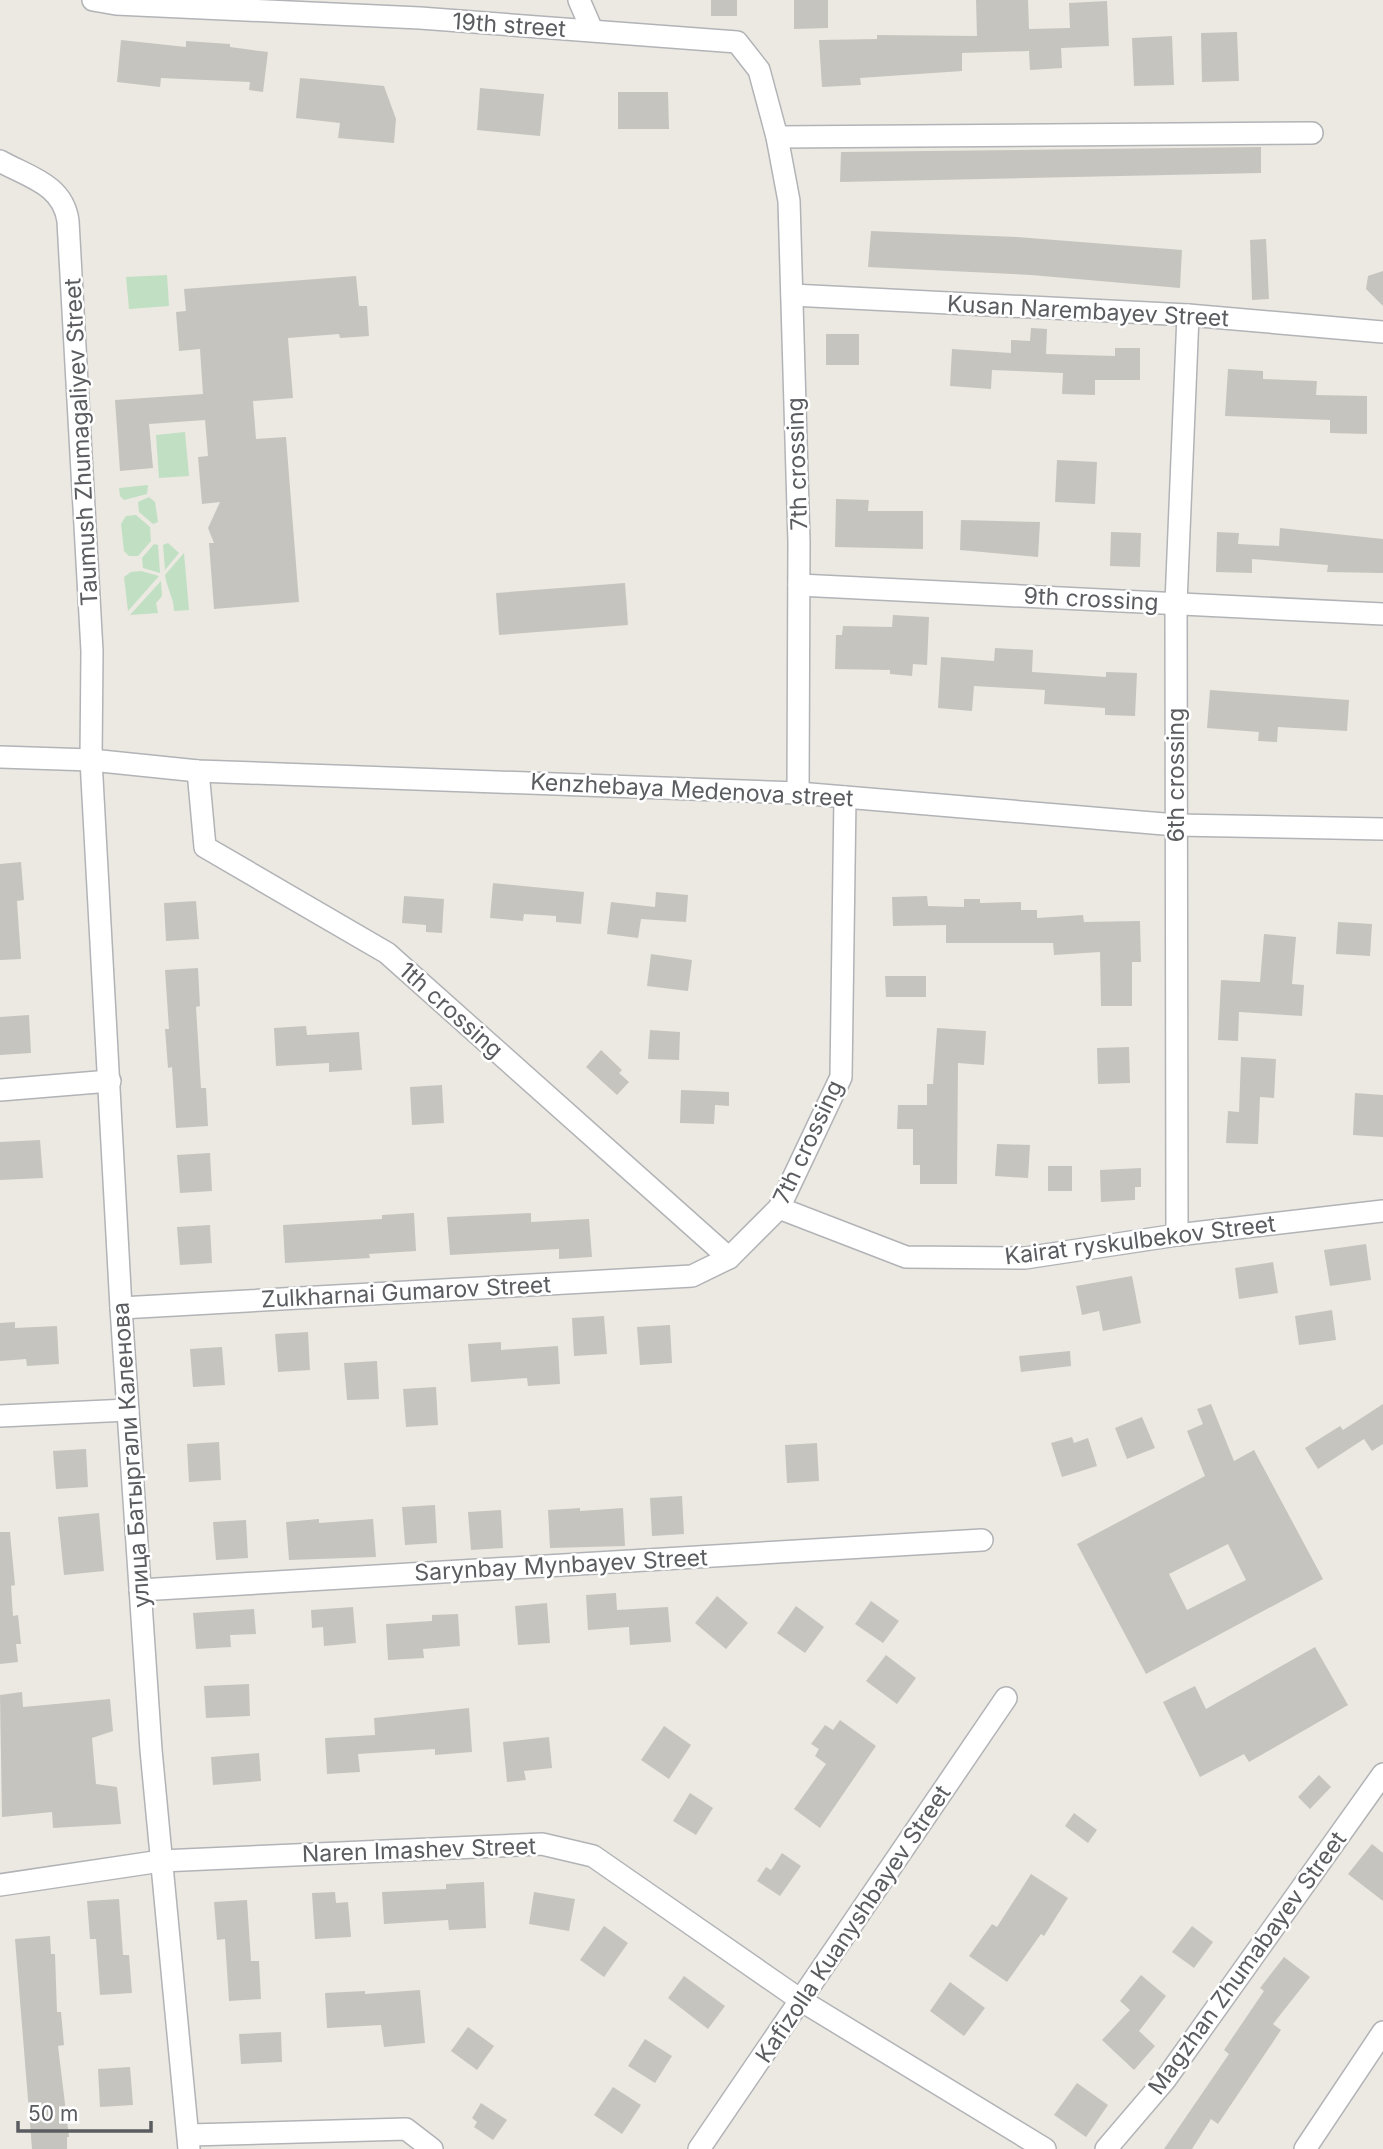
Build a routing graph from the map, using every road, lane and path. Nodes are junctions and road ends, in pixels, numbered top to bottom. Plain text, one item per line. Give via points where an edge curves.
1 (93, 0) edge
2 (579, 0) edge
3 (592, 30) junction
4 (1312, 133) dead end
5 (777, 136) junction
6 (0, 161) edge
7 (792, 295) junction
8 (1188, 315) junction
9 (1383, 332) edge
10 (799, 585) junction
11 (1176, 603) junction
12 (1383, 614) edge
13 (0, 757) edge
14 (91, 760) junction
15 (198, 771) junction
16 (798, 793) junction
17 (845, 797) junction
18 (1176, 825) junction
19 (1383, 829) edge
20 (110, 1082) junction
21 (0, 1090) edge
22 (779, 1208) junction
23 (1383, 1211) edge
24 (1177, 1235) junction
25 (729, 1258) junction
26 (692, 1276) joint
27 (121, 1308) junction
28 (128, 1410) junction
29 (0, 1416) edge
30 (982, 1540) dead end
31 (140, 1590) junction
32 (1006, 1698) dead end
33 (1383, 1774) edge
34 (161, 1861) junction
35 (0, 1885) edge
36 (802, 2001) junction
37 (1383, 2032) edge
38 (189, 2142) edge
39 (432, 2149) edge
40 (699, 2149) edge
41 (1045, 2149) edge
42 (1106, 2149) edge
43 (1306, 2149) edge

1 - 3 street, 19th street via 116,5
2 - 3 street
3 - 5 street, 19th street via 737,42 759,70
4 - 5 street
5 - 7 street, 7th crossing via 789,201
6 - 14 street, Taumush Zhumagaliyev Street via 47,183 67,212 92,651
7 - 8 street, Kusan Narembayev Street
7 - 10 street, 7th crossing
8 - 9 street, Kusan Narembayev Street
8 - 11 street, 6th crossing
10 - 11 street, 9th crossing
10 - 16 street, 7th crossing
11 - 12 street, 9th crossing
11 - 18 street, 6th crossing
13 - 14 street, Kenzhebaya Medenova street
14 - 15 street, Kenzhebaya Medenova street
14 - 20 street, улица Батыргали Каленова
15 - 16 street, Kenzhebaya Medenova street
15 - 25 street, 1th crossing via 205,847 387,953
16 - 17 street, Kenzhebaya Medenova street
17 - 18 street, Kenzhebaya Medenova street
17 - 22 street, 7th crossing via 841,1077
18 - 19 street, Kenzhebaya Medenova street
18 - 24 street, 6th crossing
20 - 21 street
20 - 27 street, улица Батыргали Каленова
22 - 24 street, Kairat ryskulbekov Street via 906,1257 1025,1258
22 - 25 street, 7th crossing
23 - 24 street, Kairat ryskulbekov Street
25 - 26 street, 7th crossing
26 - 27 street, Zulkharnai Gumarov Street
27 - 28 street, улица Батыргали Каленова
28 - 29 street
28 - 31 street, улица Батыргали Каленова
30 - 31 street, Sarynbay Mynbayev Street
31 - 34 street, улица Батыргали Каленова
32 - 36 street, Kafizolla Kuanyshbayev Street
33 - 42 street, Magzhan Zhumabayev Street via 1165,2080
34 - 35 street, Naren Imashev Street
34 - 36 street, Naren Imashev Street via 542,1844 593,1856
34 - 38 street, улица Батыргали Каленова
36 - 40 street, Kafizolla Kuanyshbayev Street
36 - 41 street, Naren Imashev Street
37 - 43 street
38 - 39 street via 407,2129

